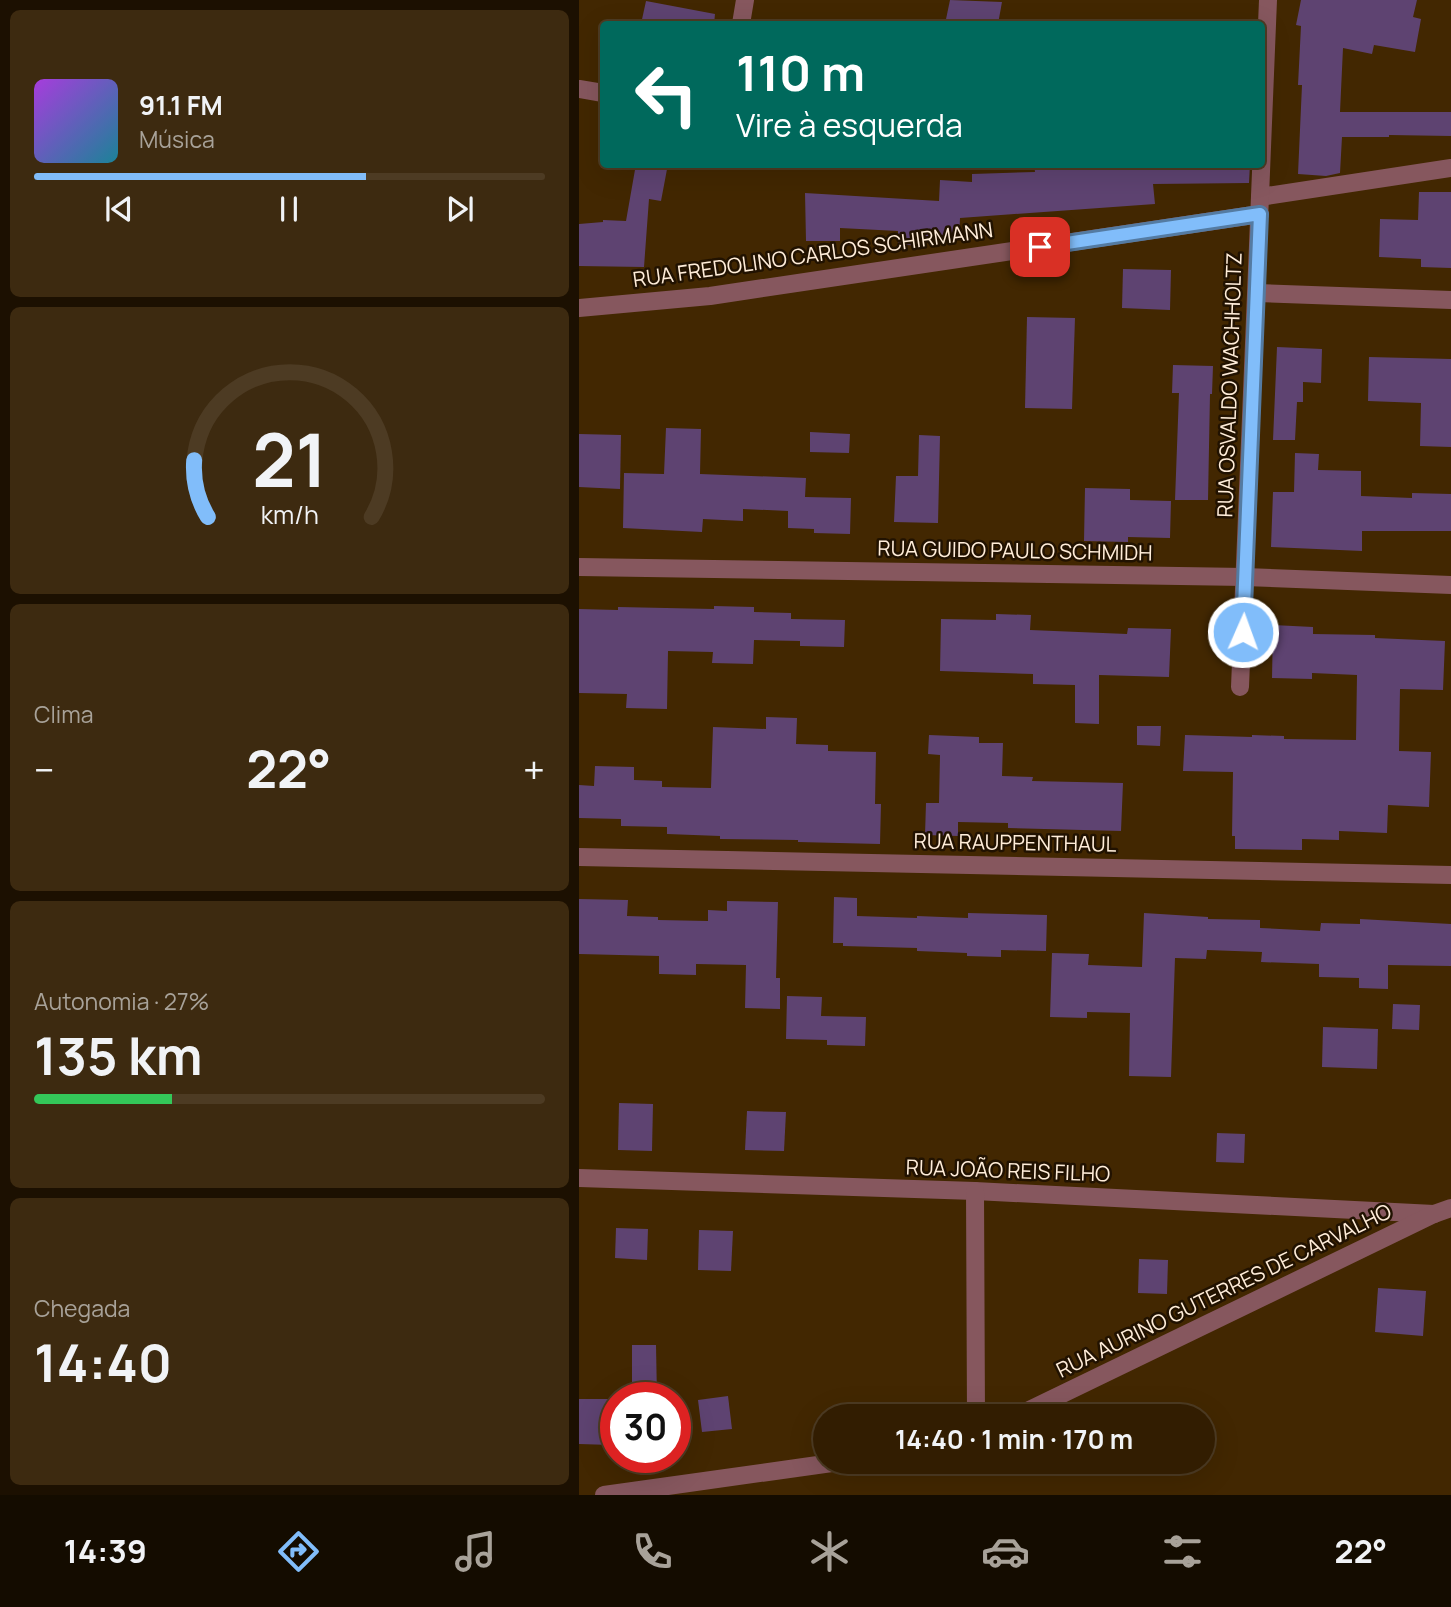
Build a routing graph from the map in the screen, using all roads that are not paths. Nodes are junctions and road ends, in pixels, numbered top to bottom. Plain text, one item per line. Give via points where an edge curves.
1 (745, 0) edge
2 (1269, 0) edge
3 (742, 21) edge
4 (579, 89) edge
5 (600, 92) edge
6 (1265, 92) edge
7 (1262, 168) edge
8 (1451, 168) edge
9 (1260, 206) junction
10 (1257, 293) junction
11 (1451, 300) edge
12 (579, 308) edge
13 (579, 567) edge
14 (1245, 577) junction
15 (1451, 585) edge
16 (1240, 687) dead end
17 (579, 857) edge
18 (1451, 876) edge
19 (579, 1178) edge
20 (975, 1191) junction
21 (1442, 1211) edge
22 (976, 1404) edge
23 (1042, 1404) edge
24 (813, 1466) edge
25 (604, 1495) edge

1 - 3 street
2 - 6 street, RUA OSVALDO WACHHOLTZ
4 - 5 street
7 - 9 street, RUA OSVALDO WACHHOLTZ
8 - 9 street, RUA FREDOLINO CARLOS SCHIRMANN
9 - 10 street, RUA OSVALDO WACHHOLTZ
9 - 12 street, RUA FREDOLINO CARLOS SCHIRMANN via 710,296
10 - 11 street
10 - 14 street, RUA OSVALDO WACHHOLTZ
13 - 14 street, RUA GUIDO PAULO SCHMIDH
14 - 15 street, RUA GUIDO PAULO SCHMIDH
14 - 16 street, RUA OSVALDO WACHHOLTZ
17 - 18 street, RUA RAUPPENTHAUL
19 - 20 street, RUA JOÃO REIS FILHO
20 - 21 street, RUA JOÃO REIS FILHO
20 - 22 street
21 - 23 street, RUA AURINO GUTERRES DE CARVALHO
24 - 25 street

